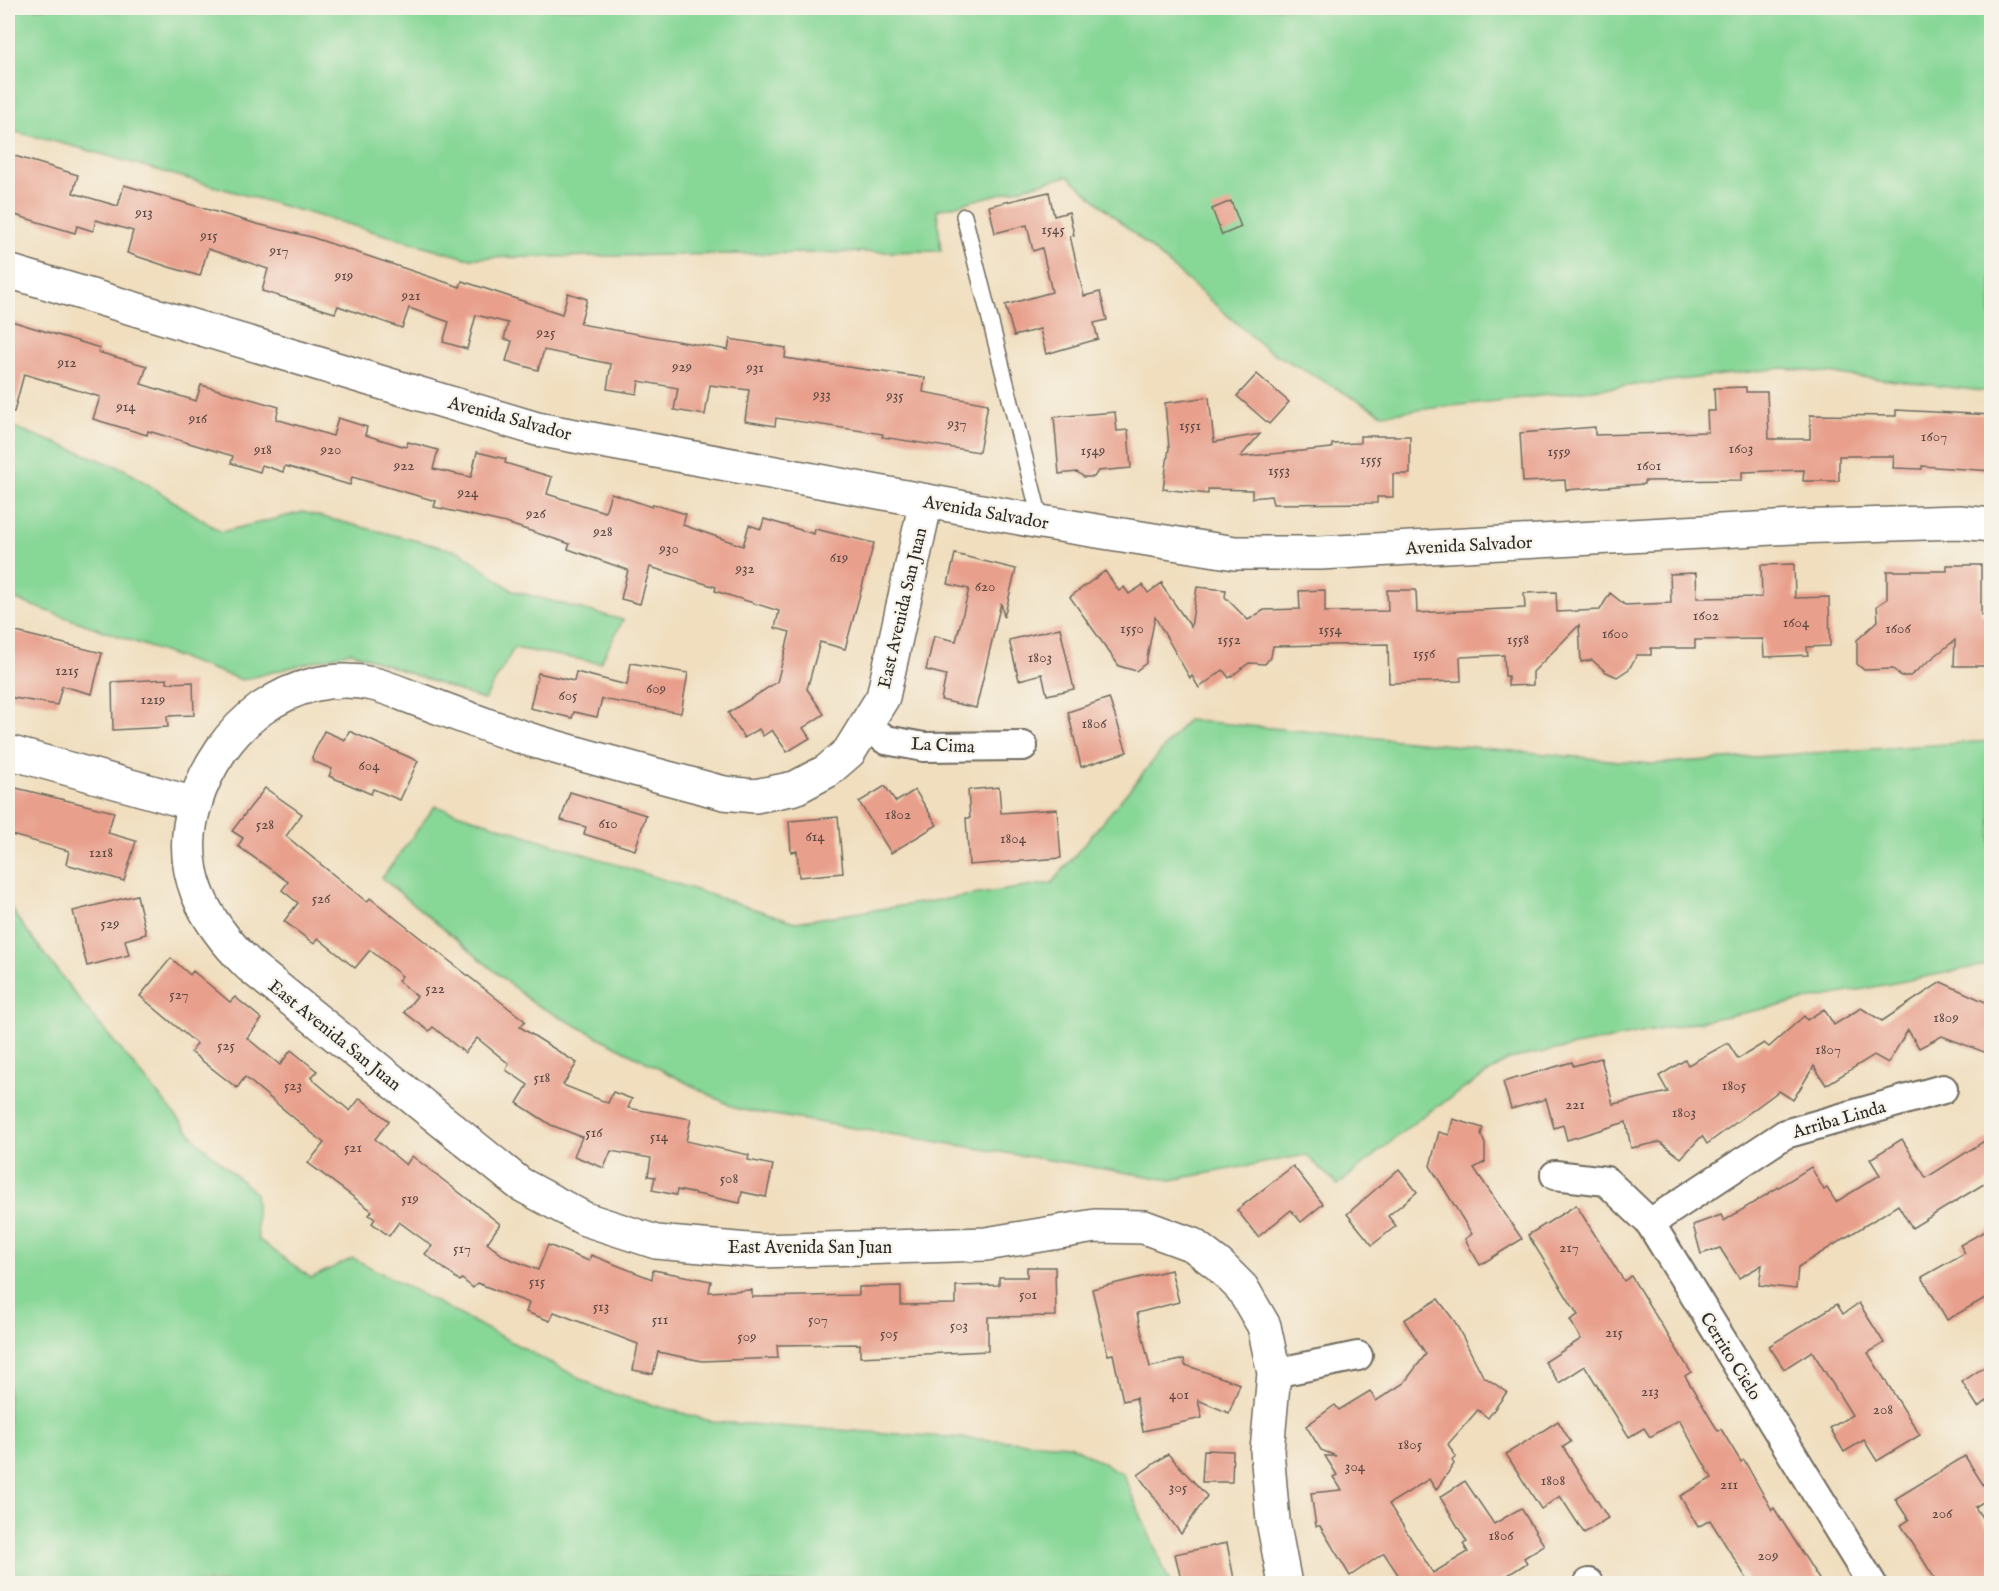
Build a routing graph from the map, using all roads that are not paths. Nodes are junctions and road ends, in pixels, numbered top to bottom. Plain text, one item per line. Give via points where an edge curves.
1 (964, 216) dead end
2 (8, 271) edge
3 (926, 501) junction
4 (1041, 522) junction
5 (1992, 525) edge
6 (867, 726) junction
7 (1023, 746) dead end
8 (8, 752) edge
9 (195, 804) junction
10 (1943, 1089) dead end
11 (1555, 1175) dead end
12 (1650, 1223) junction
13 (1358, 1356) dead end
14 (1274, 1373) junction
15 (1285, 1584) edge
16 (1872, 1584) edge

1 - 4 lane
2 - 3 street, Avenida Salvador via 537,429
3 - 4 street, Avenida Salvador
3 - 6 street, East Avenida San Juan via 883,697
4 - 5 street, Avenida Salvador via 1235,553 1320,553 1805,526 1959,522
6 - 7 street, La Cima via 886,740 924,747
6 - 9 street, East Avenida San Juan via 849,752 827,771 795,788 755,796 724,793 530,739 373,684 332,682 303,687 255,712 219,753
8 - 9 street
9 - 14 street, East Avenida San Juan via 189,861 209,921 225,942 520,1184 585,1219 656,1242 760,1251 986,1244 1095,1226 1144,1227 1193,1245 1242,1288 1264,1326
10 - 12 street, Arriba Linda via 1785,1134
11 - 12 street, Cerrito Cielo via 1606,1181
12 - 16 street, Cerrito Cielo
13 - 14 street
14 - 15 street, East Avenida San Juan via 1267,1451 1273,1521

